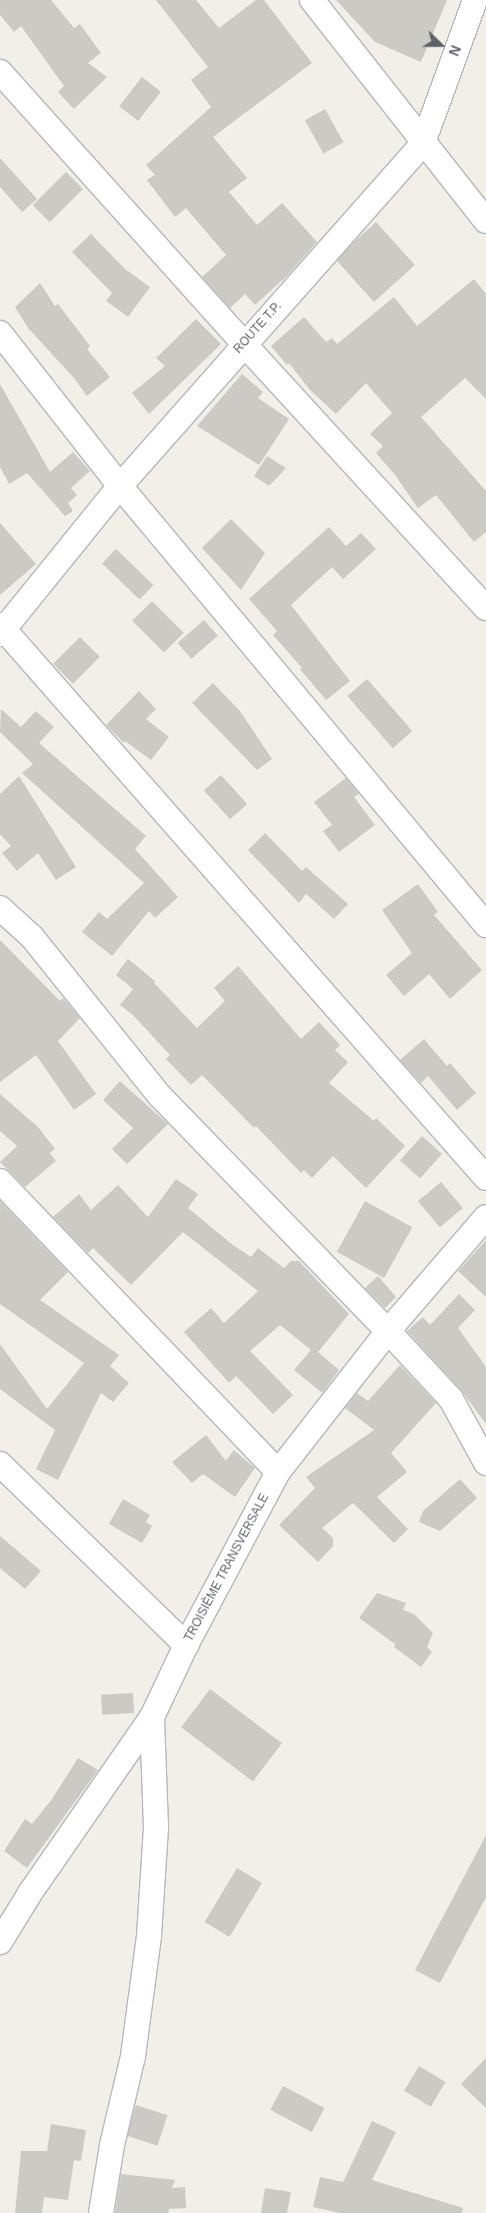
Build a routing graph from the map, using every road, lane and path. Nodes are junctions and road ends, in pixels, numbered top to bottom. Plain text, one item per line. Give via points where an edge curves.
1 (312, 0) edge
2 (475, 0) edge
3 (0, 72) edge
4 (423, 143) junction
5 (486, 221) edge
6 (0, 333) edge
7 (244, 344) junction
8 (120, 486) junction
9 (486, 608) edge
10 (1, 629) edge
11 (0, 908) edge
12 (486, 925) edge
13 (486, 1178) edge
14 (0, 1181) edge
15 (486, 1217) edge
16 (388, 1330) junction
17 (486, 1463) edge
18 (0, 1464) edge
19 (278, 1472) junction
20 (186, 1645) junction
21 (152, 1717) junction
22 (0, 1942) edge
23 (101, 2213) edge

1 - 4 street
2 - 4 street, ROUTE T.P.
3 - 7 street
4 - 5 street
4 - 7 street, ROUTE T.P.
6 - 8 street
7 - 8 street, ROUTE T.P.
7 - 9 street
8 - 10 street, ROUTE T.P.
8 - 12 street
10 - 13 street
11 - 16 street via 32,937 160,1096
14 - 19 street
15 - 16 street, TROISIÈME TRANSVERSALE
16 - 17 street via 451,1399
16 - 19 street, TROISIÈME TRANSVERSALE
18 - 20 street
19 - 20 street, TROISIÈME TRANSVERSALE
20 - 21 street, TROISIÈME TRANSVERSALE
21 - 22 street, TROISIÈME TRANSVERSALE via 30,1893
21 - 23 street via 156,1827 149,1936 133,2056 112,2145

